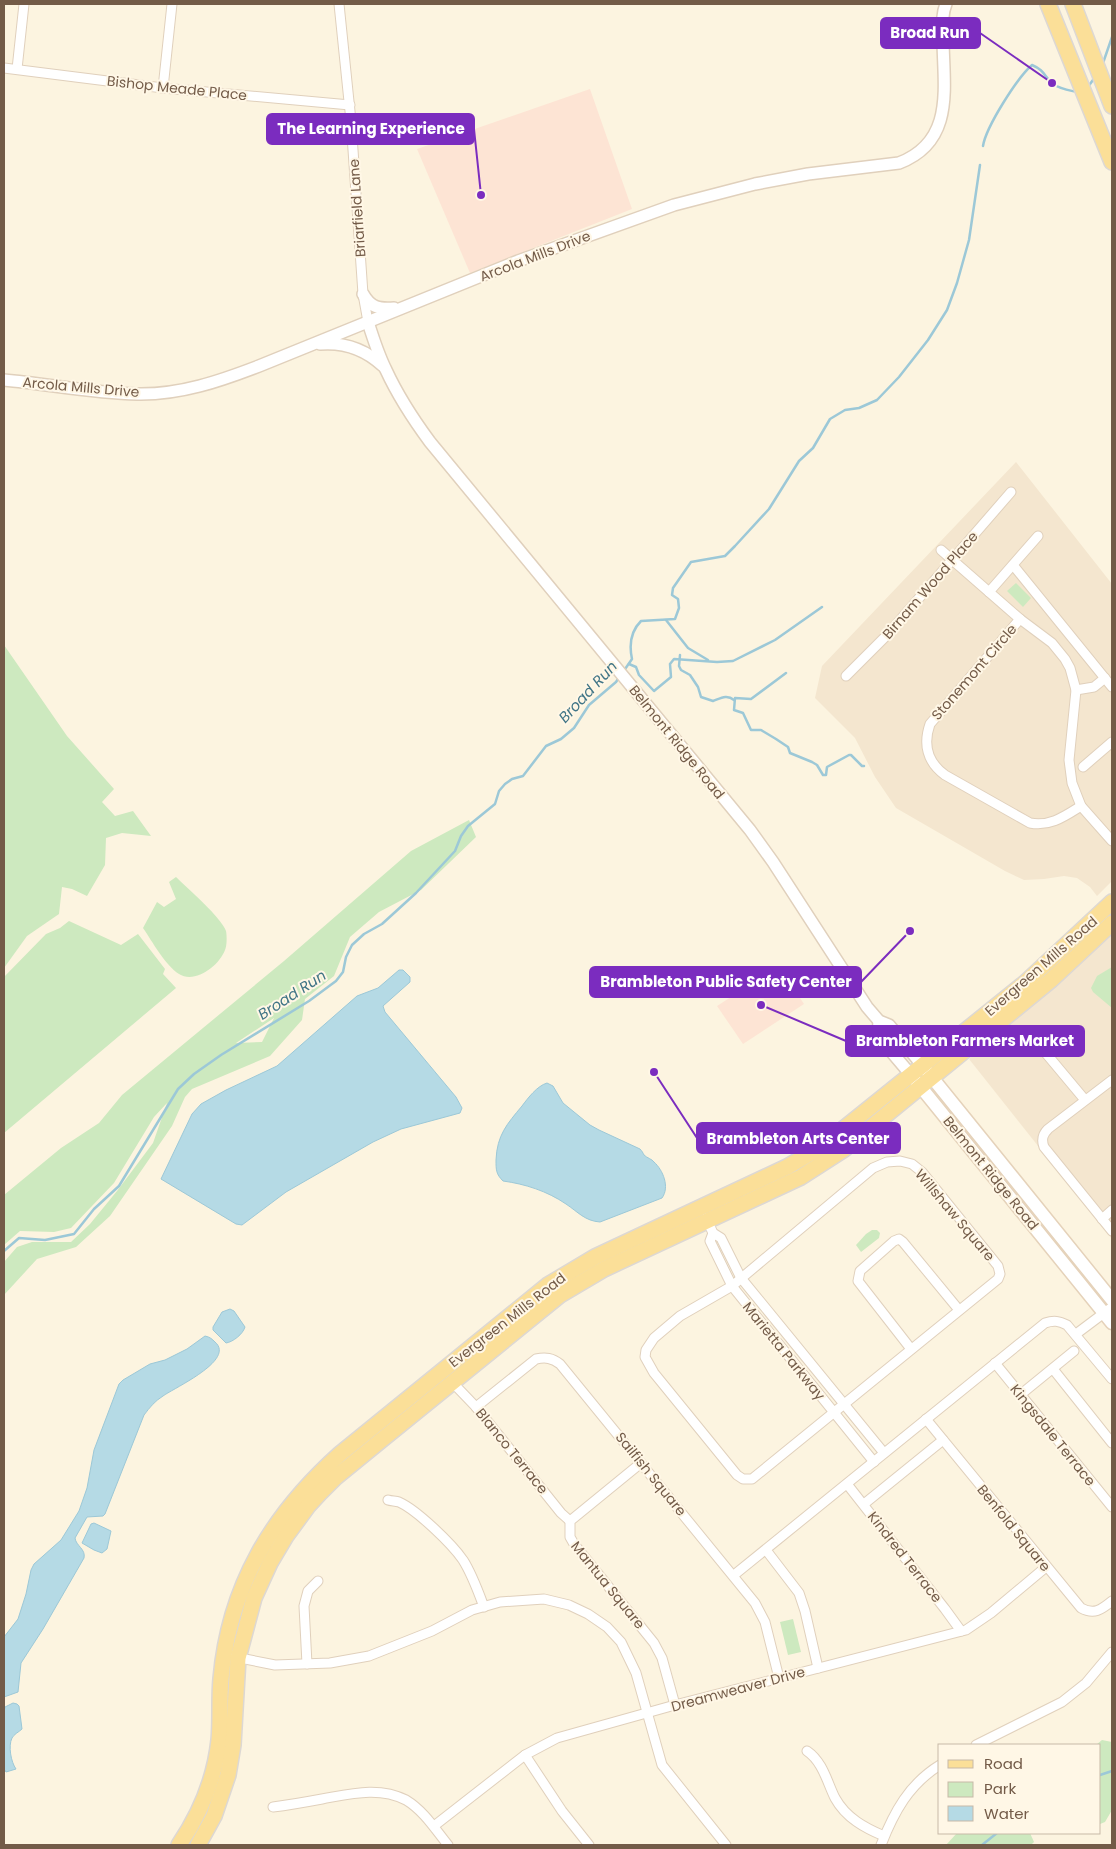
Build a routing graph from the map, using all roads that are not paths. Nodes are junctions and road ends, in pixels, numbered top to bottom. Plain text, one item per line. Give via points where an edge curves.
1 (24, 4) edge
2 (172, 4) edge
3 (339, 4) edge
4 (946, 4) edge
5 (1074, 4) edge
6 (1051, 9) edge
7 (4, 68) edge
8 (17, 69) junction
9 (163, 88) junction
10 (350, 104) junction
11 (1112, 106) edge
12 (1112, 162) edge
13 (363, 294) junction
14 (404, 308) junction
15 (368, 322) junction
16 (316, 344) junction
17 (384, 367) junction
18 (4, 380) edge
19 (1011, 492) dead end
20 (1038, 536) dead end
21 (941, 550) dead end
22 (952, 560) junction
23 (1013, 566) junction
24 (989, 592) junction
25 (1020, 619) junction
26 (846, 676) dead end
27 (1105, 678) junction
28 (1112, 687) edge
29 (1076, 690) junction
30 (1112, 742) edge
31 (1083, 766) dead end
32 (1081, 806) junction
33 (1112, 841) edge
34 (1112, 902) edge
35 (1112, 923) edge
36 (1034, 1038) dead end
37 (922, 1076) junction
38 (1112, 1080) edge
39 (1085, 1100) junction
40 (1112, 1210) edge
41 (1102, 1218) junction
42 (707, 1220) junction
43 (1112, 1231) edge
44 (741, 1278) junction
45 (732, 1286) junction
46 (1112, 1300) edge
47 (959, 1310) junction
48 (1110, 1315) edge
49 (1076, 1334) junction
50 (911, 1349) junction
51 (1074, 1351) dead end
52 (995, 1363) junction
53 (1052, 1369) junction
54 (1112, 1379) edge
55 (452, 1382) junction
56 (1020, 1395) junction
57 (844, 1405) junction
58 (476, 1408) junction
59 (834, 1412) junction
60 (926, 1419) junction
61 (943, 1440) junction
62 (1112, 1443) edge
63 (884, 1453) junction
64 (874, 1462) junction
65 (641, 1463) junction
66 (847, 1484) junction
67 (388, 1500) dead end
68 (864, 1504) junction
69 (1112, 1507) edge
70 (570, 1521) junction
71 (766, 1550) junction
72 (1046, 1567) junction
73 (734, 1576) junction
74 (318, 1581) dead end
75 (1112, 1601) edge
76 (484, 1607) junction
77 (961, 1631) junction
78 (1112, 1652) edge
79 (231, 1657) junction
80 (307, 1664) junction
81 (818, 1668) junction
82 (780, 1678) junction
83 (675, 1705) junction
84 (647, 1713) junction
85 (978, 1744) edge
86 (807, 1751) dead end
87 (525, 1756) junction
88 (938, 1766) edge
89 (273, 1807) dead end
90 (434, 1826) junction
91 (883, 1841) edge
92 (179, 1845) edge
93 (198, 1845) edge
94 (448, 1845) edge
95 (589, 1845) edge
96 (726, 1845) edge

1 - 8 street
2 - 9 street
3 - 10 street, Briarfield Lane
4 - 14 street, Arcola Mills Drive via 942,18 945,99 934,136 916,155 899,163 808,174 674,205 518,261
5 - 11 main road
6 - 12 main road
7 - 8 street, Bishop Meade Place
8 - 9 street, Bishop Meade Place
9 - 10 street, Bishop Meade Place
10 - 13 street, Briarfield Lane
13 - 14 street via 375,308
13 - 15 street, Briarfield Lane
14 - 15 street, Arcola Mills Drive
15 - 16 street, Arcola Mills Drive
15 - 17 street, Belmont Ridge Road
16 - 17 street via 356,348
16 - 18 street, Arcola Mills Drive via 229,378 169,392 105,392
17 - 37 street, Belmont Ridge Road via 406,408 430,442 758,841 857,993 879,1021 878,1036
19 - 22 street, Birnam Wood Place
20 - 23 street
21 - 22 street
22 - 24 street
22 - 26 street, Birnam Wood Place
23 - 24 street
23 - 27 street
24 - 25 street
25 - 29 street via 1058,650 1070,668
25 - 32 street, Stonemont Circle via 930,724 926,736 927,752 945,775 1030,823 1053,822
27 - 28 street
27 - 29 street via 1094,687
29 - 32 street via 1069,760 1072,783
30 - 31 street
32 - 33 street
34 - 37 main road, Evergreen Mills Road
35 - 37 main road, Evergreen Mills Road via 1051,980
36 - 39 street
37 - 42 main road, Evergreen Mills Road via 821,1147
37 - 46 main road, Belmont Ridge Road
37 - 48 main road, Belmont Ridge Road
38 - 39 street
39 - 41 street via 1048,1129 1042,1142
40 - 41 street
41 - 43 street
42 - 44 street, Marietta Parkway via 721,1238
42 - 45 street, Marietta Parkway via 710,1241
42 - 55 main road, Evergreen Mills Road via 576,1285
42 - 79 main road, Evergreen Mills Road via 595,1257 548,1285 318,1474 281,1516 255,1560 234,1611
44 - 45 street, Willshaw Square
44 - 47 street, Willshaw Square via 873,1168 900,1161 912,1164 922,1172 1000,1269 998,1279
44 - 57 street, Marietta Parkway
45 - 59 street, Marietta Parkway
45 - 59 street, Willshaw Square via 680,1316 648,1344 644,1357 660,1380 743,1479 752,1479
47 - 50 street, Willshaw Square
47 - 50 street via 903,1242 894,1241 860,1272 858,1281
48 - 49 street
49 - 52 street via 1067,1325 1052,1320
49 - 54 street
50 - 57 street, Willshaw Square
51 - 53 street
52 - 56 street, Kingsdale Terrace
52 - 60 street
53 - 56 street
53 - 62 street
55 - 58 street, Blanco Terrace
55 - 79 main road, Evergreen Mills Road via 336,1478 308,1506 264,1575
56 - 69 street, Kingsdale Terrace
57 - 59 street, Willshaw Square
57 - 63 street, Marietta Parkway
58 - 65 street, Sailfish Square via 536,1360 553,1359
58 - 70 street, Blanco Terrace
59 - 64 street, Marietta Parkway
60 - 61 street, Benfold Square
60 - 63 street
61 - 68 street
61 - 72 street, Benfold Square
63 - 64 street
64 - 66 street
65 - 70 street, Mantua Square
65 - 73 street, Sailfish Square
66 - 68 street, Kindred Terrace
66 - 71 street
67 - 76 street via 399,1502 450,1544 463,1560
68 - 77 street, Kindred Terrace
70 - 83 street, Mantua Square via 570,1537 574,1544 659,1650
71 - 73 street
71 - 81 street via 799,1593
72 - 75 street, Benfold Square via 1080,1608 1097,1611
72 - 77 street, Dreamweaver Drive via 977,1624
73 - 82 street, Sailfish Square via 765,1622
74 - 80 street via 308,1590 304,1606
76 - 80 street via 368,1656
76 - 84 street via 500,1602 544,1599 588,1614 621,1642 636,1674
77 - 81 street, Dreamweaver Drive
78 - 85 street via 1086,1683 1062,1702
79 - 80 street via 275,1665
79 - 92 main road, Evergreen Mills Road via 221,1678 219,1739 212,1776 195,1820
79 - 93 main road, Evergreen Mills Road via 233,1745 228,1775 214,1816
81 - 82 street, Dreamweaver Drive
82 - 83 street, Dreamweaver Drive
83 - 84 street, Dreamweaver Drive
84 - 87 street, Dreamweaver Drive via 557,1738
84 - 96 street via 662,1765
86 - 91 street via 818,1761 844,1810
87 - 90 street, Dreamweaver Drive
87 - 95 street
88 - 91 street via 910,1789
89 - 90 street via 366,1791 383,1792 417,1808
90 - 94 street

